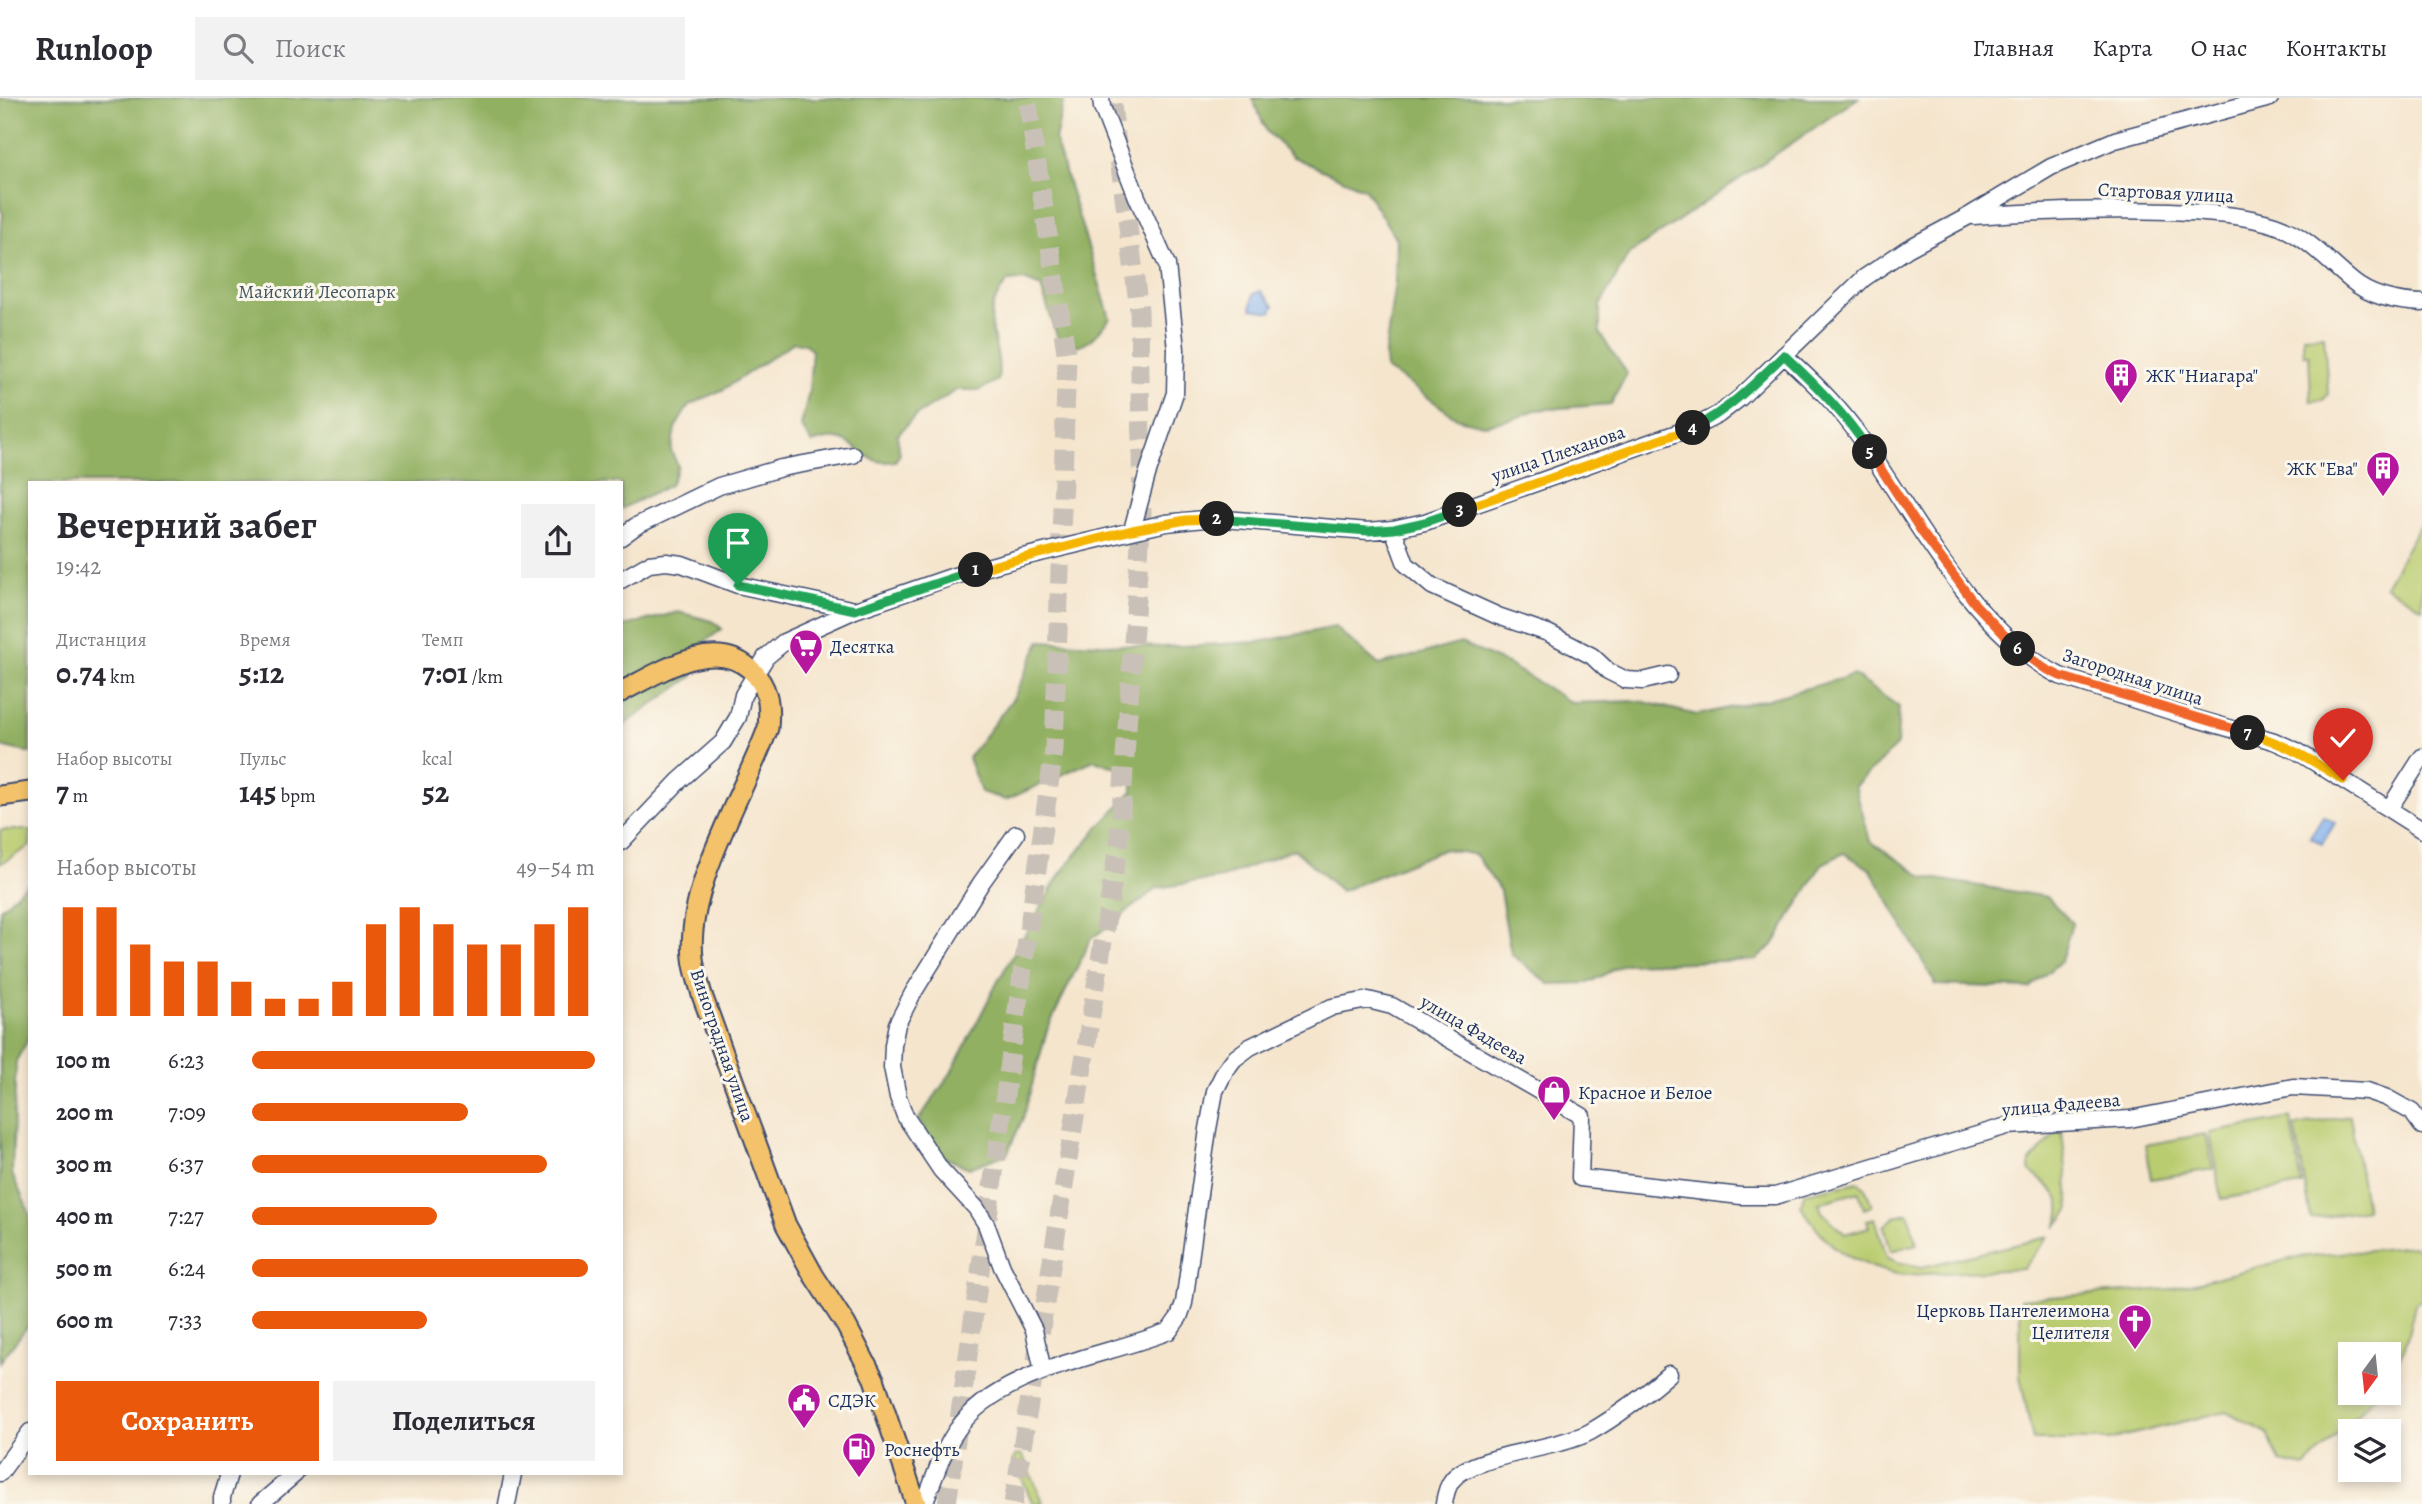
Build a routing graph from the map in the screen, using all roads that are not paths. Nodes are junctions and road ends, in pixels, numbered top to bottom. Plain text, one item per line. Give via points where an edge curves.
1 (1101, 98) edge
2 (2270, 98) edge
3 (1967, 217) junction
4 (2422, 303) edge
5 (1784, 355) junction
6 (853, 455) dead end
7 (1394, 529) junction
8 (1132, 530) junction
9 (623, 536) edge
10 (623, 579) edge
11 (855, 610) junction
12 (754, 673) junction
13 (1668, 676) dead end
14 (623, 691) edge
15 (2422, 757) edge
16 (28, 792) edge
17 (0, 796) edge
18 (2389, 809) junction
19 (2422, 831) edge
20 (1016, 834) dead end
21 (623, 840) edge
22 (2422, 1126) edge
23 (1043, 1371) junction
24 (1669, 1374) dead end
25 (28, 1435) edge
26 (0, 1473) edge
27 (229, 1475) edge
28 (294, 1475) edge
29 (513, 1475) edge
30 (222, 1504) edge
31 (260, 1504) edge
32 (507, 1504) edge
33 (916, 1504) edge
34 (924, 1504) edge
35 (1444, 1504) edge

1 - 8 street via 1167,265 1177,349 1175,393
2 - 3 street, улица Плеханова via 2115,140 2051,167
3 - 4 street, Стартовая улица via 2109,209 2229,214 2295,233 2354,283 2379,296
3 - 5 street, улица Плеханова via 1864,278
5 - 7 street, улица Плеханова via 1740,398 1694,428
5 - 18 street, Загородная улица via 1858,435 1921,531 1975,604 2012,644 2060,676 2297,751
6 - 9 street via 781,468 719,486
7 - 8 street, улица Плеханова via 1368,531 1213,518
7 - 13 street via 1406,564 1432,586 1548,633 1626,680
8 - 11 street, улица Плеханова via 951,577
10 - 11 street via 649,565 682,564 738,585
11 - 12 street, улица Плеханова via 784,642
12 - 14 main road via 723,655 702,656
12 - 21 street, улица Плеханова via 738,717 723,741
12 - 33 main road, Виноградная улица via 767,692 768,728 709,868 697,906 693,958 702,995 786,1225 874,1379
15 - 18 street
16 - 17 main road
18 - 19 street, Загородная улица
20 - 23 street via 913,992 897,1024 892,1067 905,1116 941,1170 986,1224 1034,1330
22 - 23 street, улица Фадеева via 2412,1112 2367,1091 2293,1087 2130,1119 2007,1126 1775,1196 1580,1178 1582,1116 1392,1006 1368,1000 1349,1003 1251,1047 1224,1071 1208,1129 1184,1303 1169,1331
23 - 34 street, улица Фадеева via 975,1407 955,1431
24 - 35 street via 1589,1432 1466,1470 1453,1478
25 - 26 street
27 - 30 street
28 - 31 street
29 - 32 street

